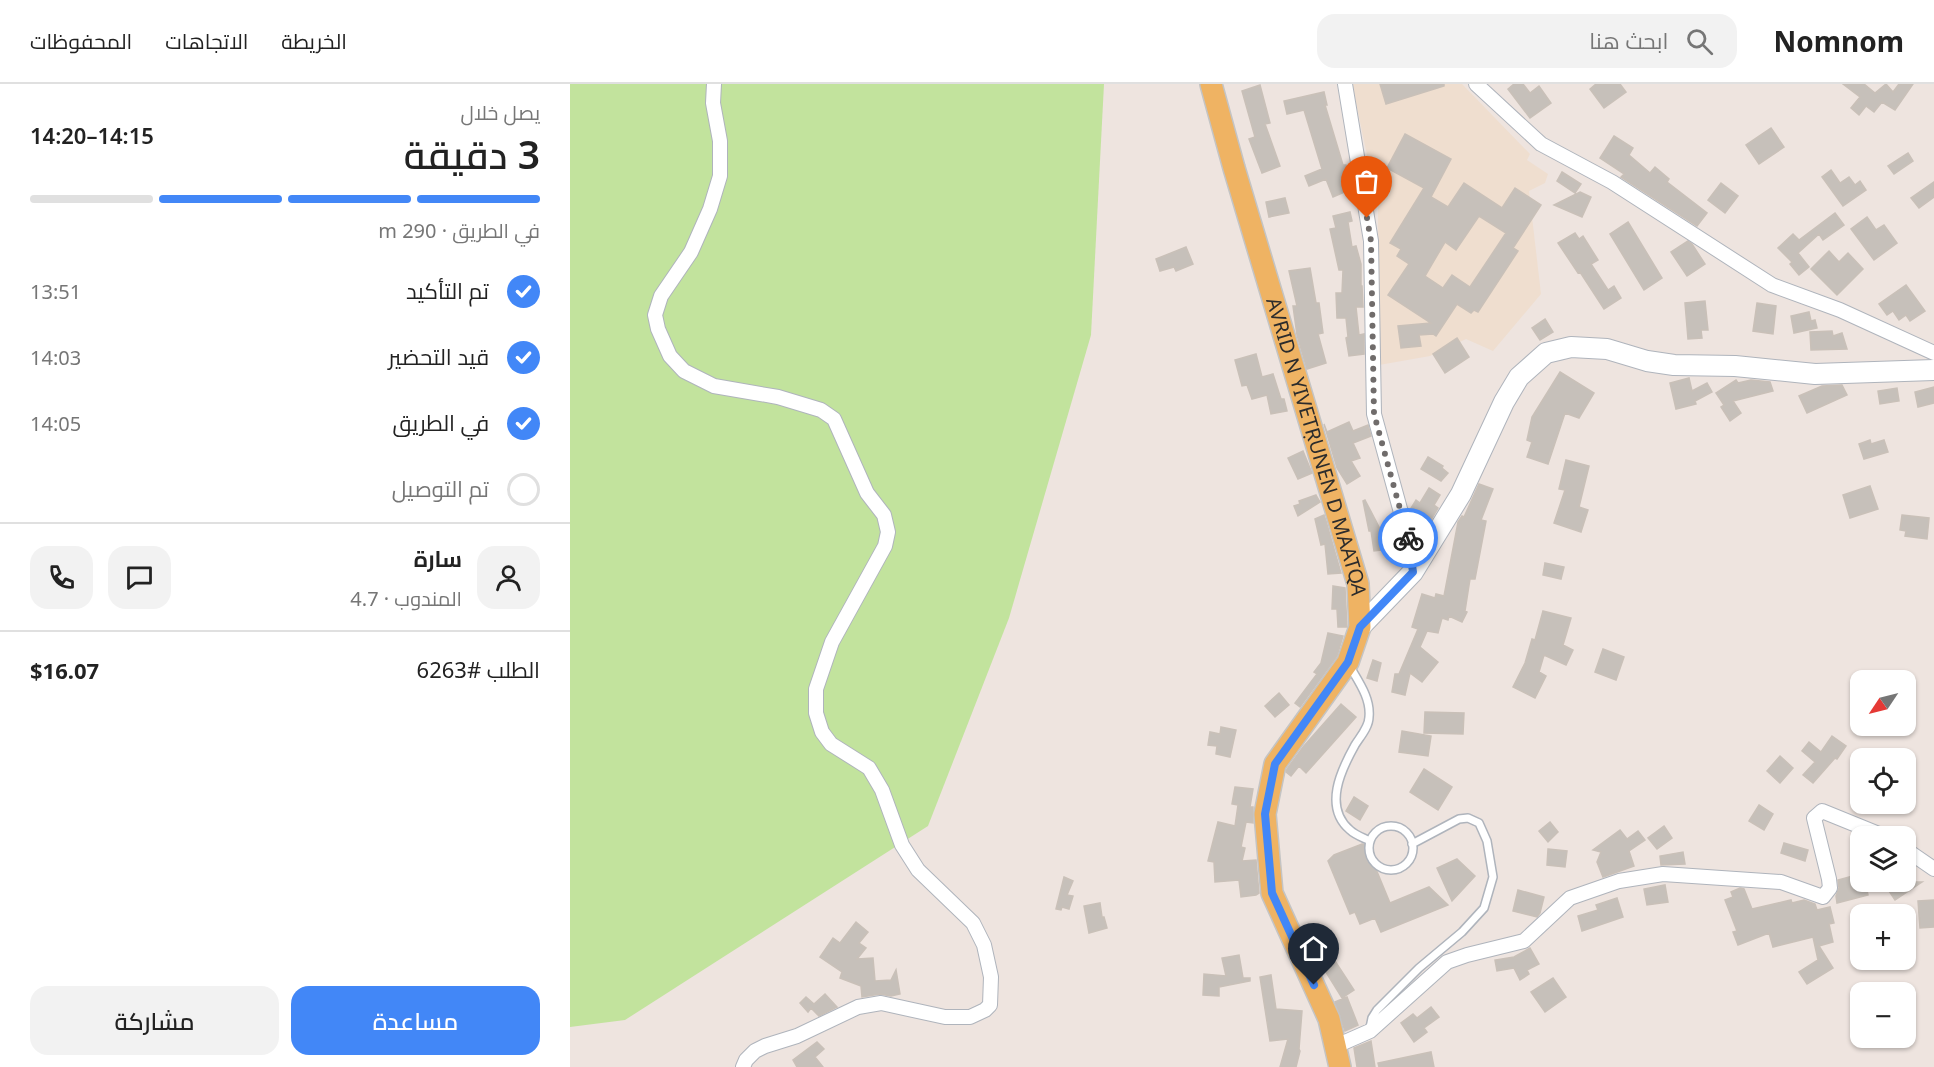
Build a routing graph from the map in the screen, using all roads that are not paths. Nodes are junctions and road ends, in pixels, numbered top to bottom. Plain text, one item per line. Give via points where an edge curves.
1 (714, 84) edge
2 (1211, 84) edge
3 (1345, 84) edge
4 (1476, 84) edge
5 (1934, 353) edge
6 (1934, 370) edge
7 (1413, 572) junction
8 (1360, 627) junction
9 (1348, 662) junction
10 (1858, 826) edge
11 (1370, 841) junction
12 (1412, 844) junction
13 (1916, 857) edge
14 (1934, 869) edge
15 (1370, 1031) junction
16 (1336, 1046) junction
17 (743, 1067) edge
18 (1340, 1067) edge

1 - 17 street via 720,176 691,252 661,296 655,315 658,329 670,356 684,371 714,386 778,397 821,410 834,419 867,493 884,515 888,532 885,546 832,642 816,689 816,713 831,744 869,768 882,790 902,845 918,870 972,922 984,945 991,977 990,1005 970,1017 945,1017 881,1003 858,1007 755,1051
2 - 8 main road, AVRID N YIVETṚUNEN D MAATQA via 1358,584
3 - 7 street via 1371,241 1374,414 1408,538
4 - 5 street via 1541,144 1612,183 1772,285 1840,310
6 - 7 street via 1815,374 1757,367 1674,365 1607,349 1571,347 1546,353 1519,377 1509,393 1461,494
7 - 8 street
8 - 9 main road, AVRID N YIVETṚUNEN D MAATQA
9 - 11 lane via 1363,688 1370,716 1336,786 1335,804 1349,830
9 - 16 main road, AVRID N YIVETṚUNEN D MAATQA via 1275,764 1265,814 1272,893 1324,1009
10 - 15 street via 1822,812 1814,818 1829,879 1830,888 1823,897 1781,882 1663,874 1619,881 1570,898 1524,941 1447,962
11 - 12 lane via 1380,828 1393,826 1406,832
11 - 12 lane via 1372,860 1391,869 1405,864
12 - 15 lane via 1468,818 1479,823 1487,841 1493,877 1484,908 1377,1010
13 - 14 street
15 - 16 street
16 - 18 main road, AVRID N YIVETṚUNEN D MAATQA

